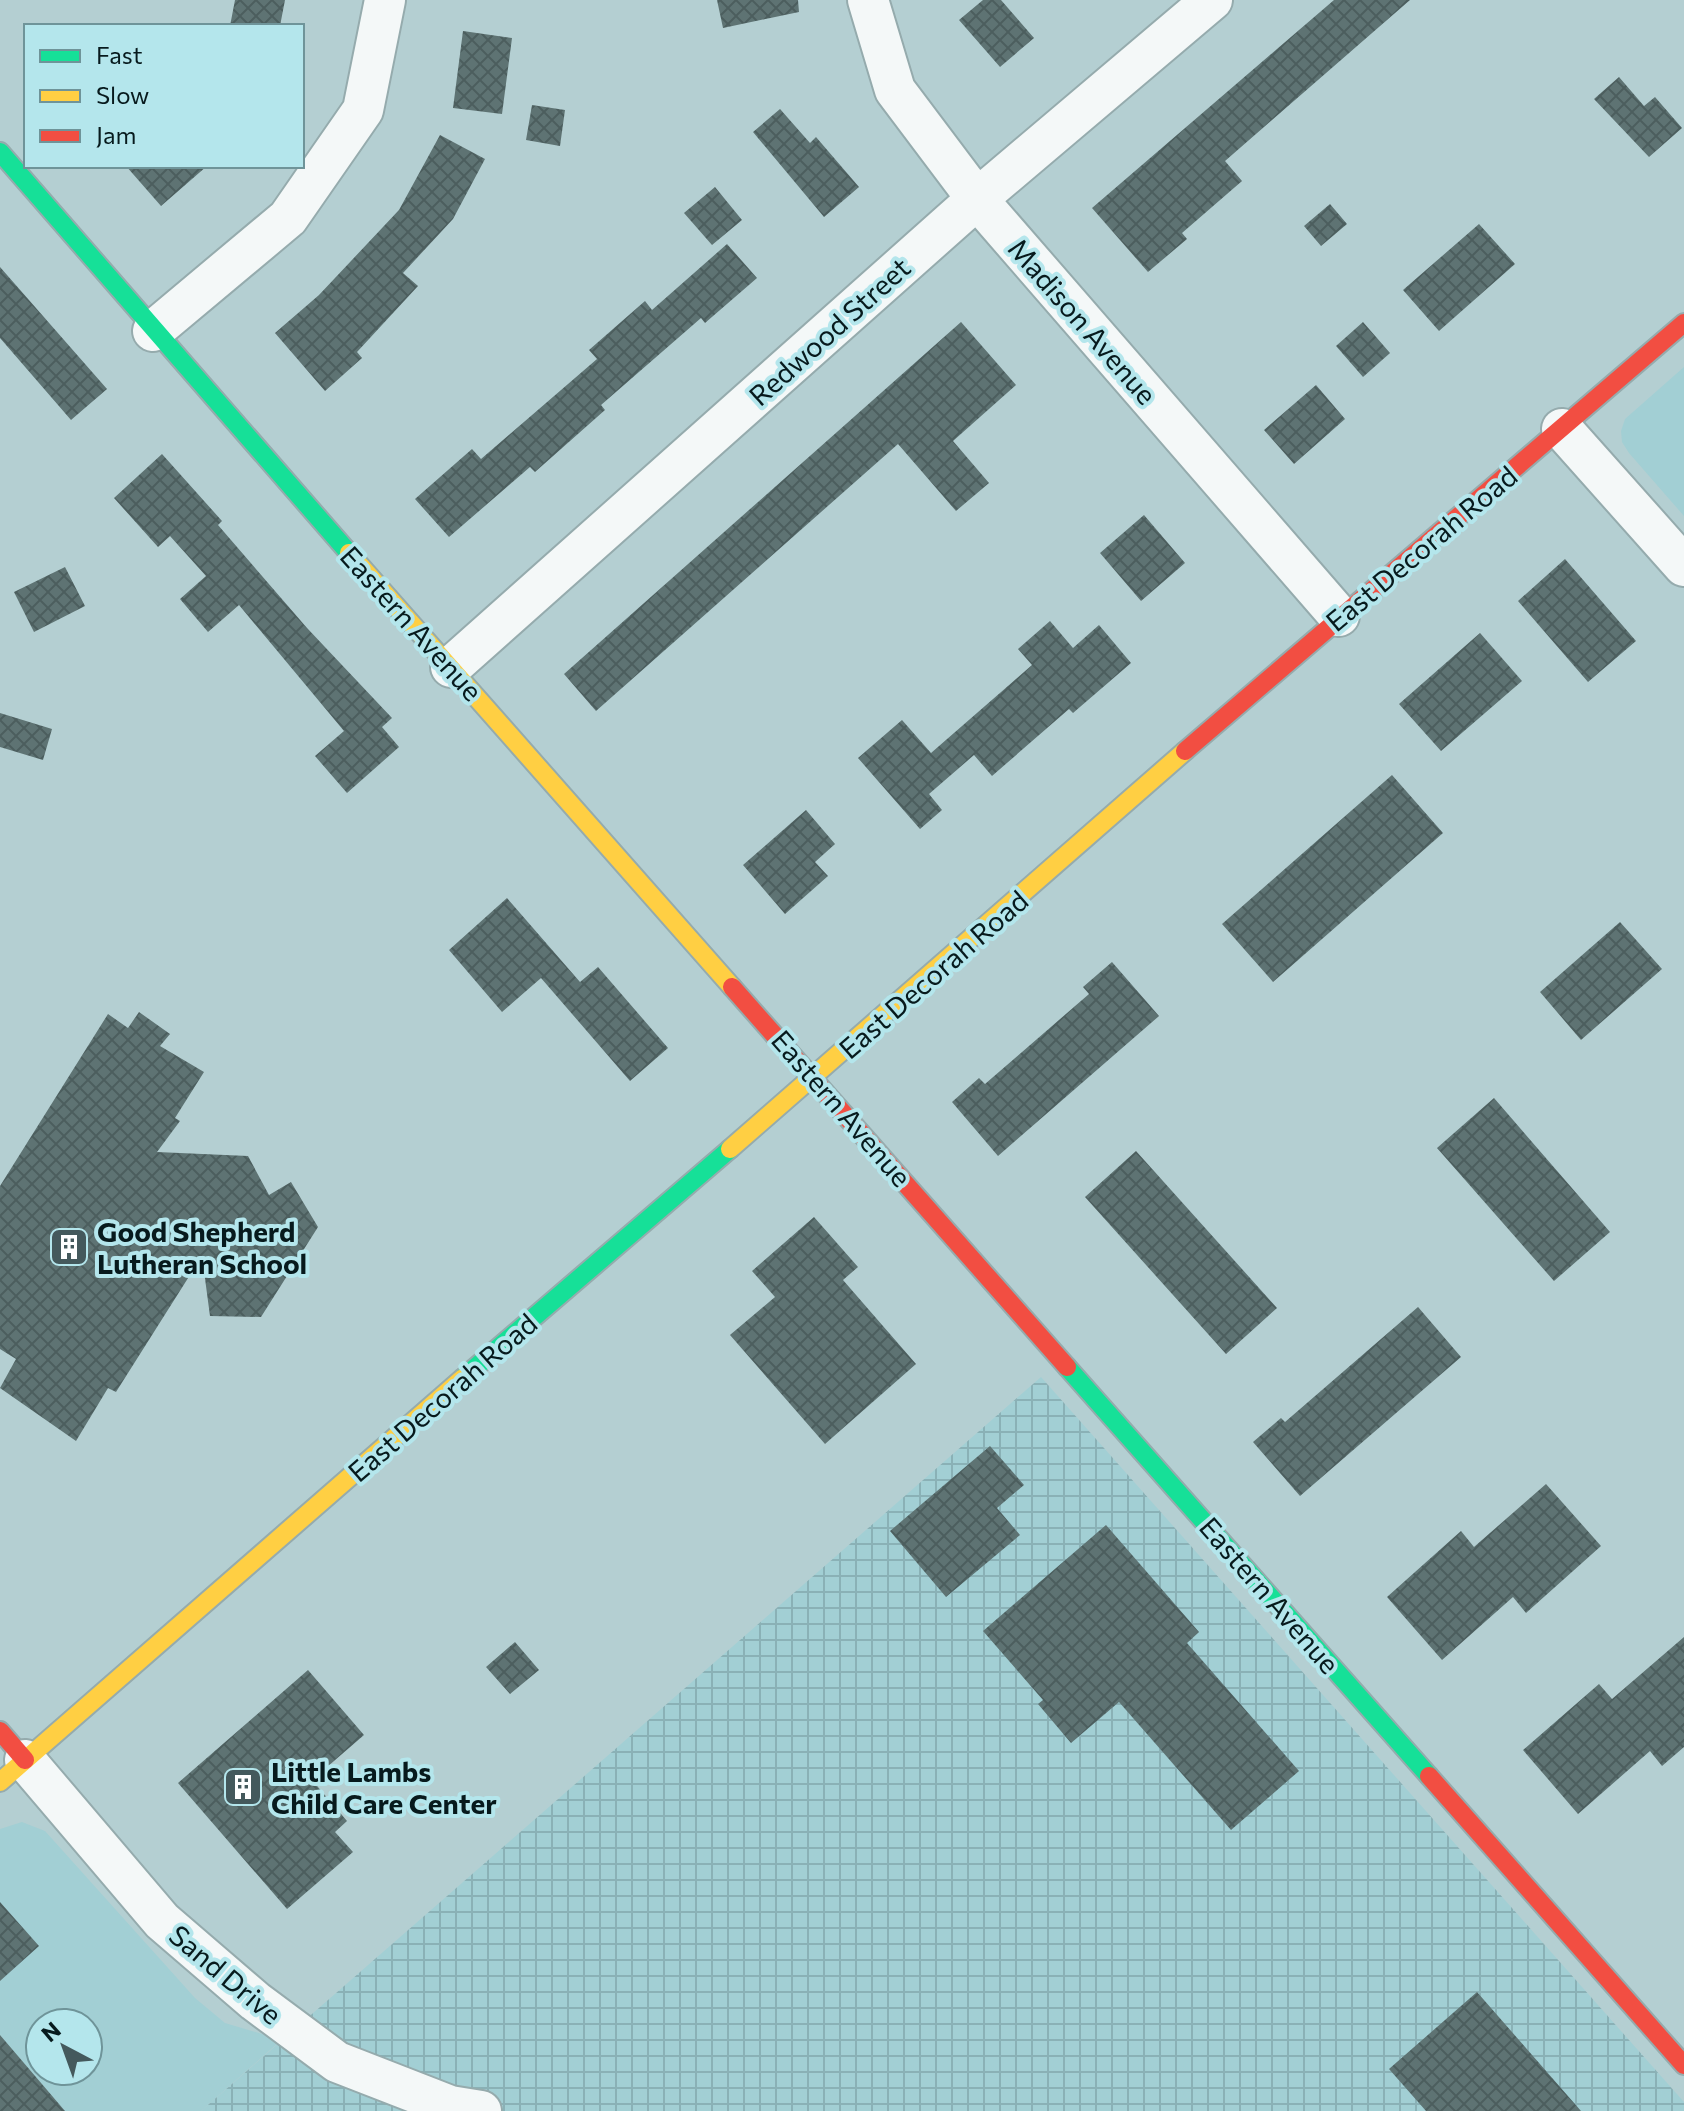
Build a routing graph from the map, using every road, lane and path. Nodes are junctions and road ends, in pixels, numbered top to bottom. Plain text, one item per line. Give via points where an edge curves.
1 (385, 0) edge
2 (868, 0) edge
3 (1212, 0) edge
4 (0, 152) edge
5 (977, 199) junction
6 (1684, 323) edge
7 (153, 331) junction
8 (1562, 429) junction
9 (1684, 566) edge
10 (1339, 616) junction
11 (451, 667) junction
12 (815, 1077) junction
13 (8, 1758) edge
14 (1684, 2065) edge
15 (481, 2111) edge

1 - 7 street via 363,110 288,218
2 - 5 street, Madison Avenue via 895,90
3 - 5 street, Redwood Street
4 - 7 street, Eastern Avenue
5 - 10 street, Madison Avenue
5 - 11 street, Redwood Street
6 - 8 street, East Decorah Road
7 - 11 street, Eastern Avenue
8 - 9 street
8 - 10 street, East Decorah Road
10 - 12 street, East Decorah Road
11 - 12 street, Eastern Avenue
12 - 13 street, East Decorah Road
12 - 14 street, Eastern Avenue
13 - 15 street, Sand Drive via 162,1921 255,2001 337,2062 450,2106

